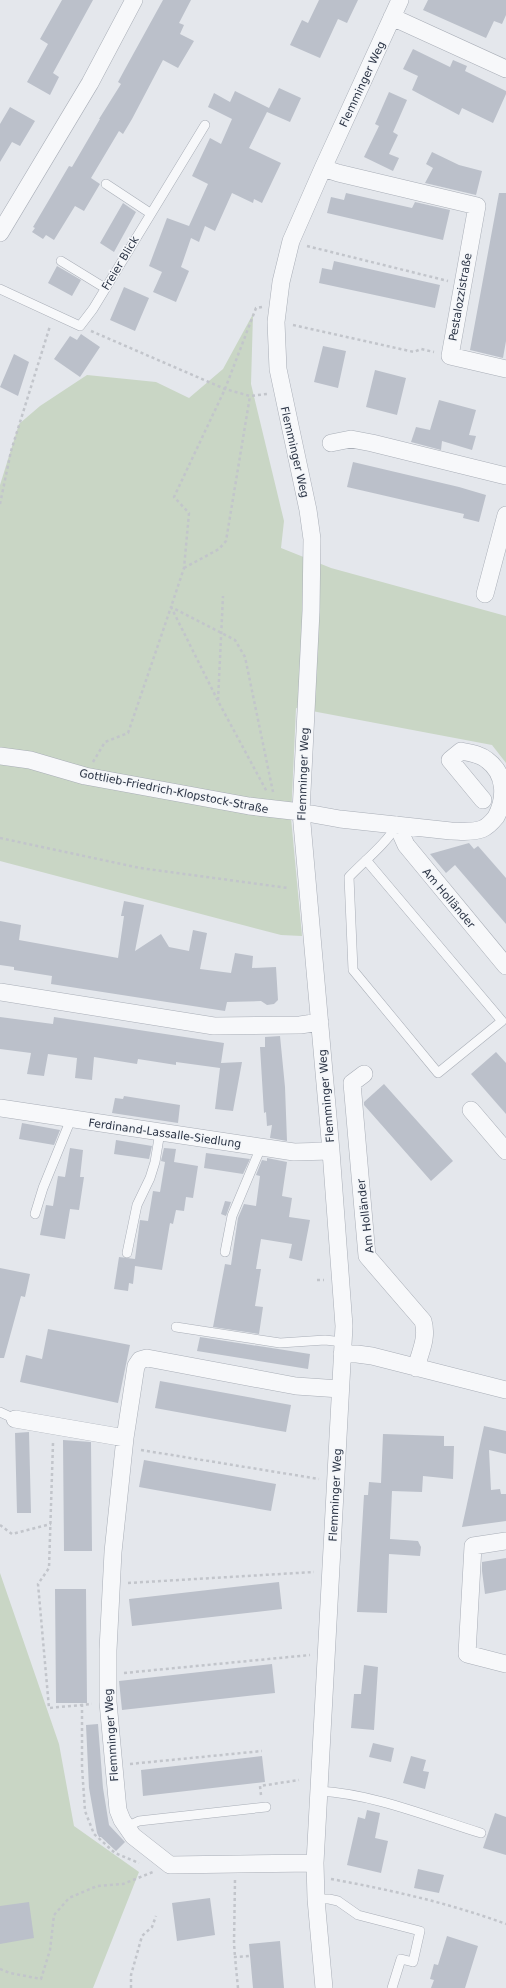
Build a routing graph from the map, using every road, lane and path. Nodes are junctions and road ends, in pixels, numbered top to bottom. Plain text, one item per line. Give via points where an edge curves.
1 (134, 0) edge
2 (400, 0) edge
3 (392, 17) junction
4 (506, 69) edge
5 (205, 124) dead end
6 (323, 168) junction
7 (106, 184) dead end
8 (150, 213) junction
9 (0, 233) edge
10 (292, 241) junction
11 (61, 261) dead end
12 (463, 284) junction
13 (106, 288) junction
14 (0, 289) edge
15 (278, 304) junction
16 (54, 313) junction
17 (276, 322) junction
18 (80, 326) junction
19 (450, 356) junction
20 (506, 369) edge
21 (225, 389) junction
22 (250, 396) junction
23 (283, 396) junction
24 (331, 443) dead end
25 (506, 476) edge
26 (0, 504) edge
27 (506, 515) edge
28 (503, 535) edge
29 (184, 568) junction
30 (485, 594) dead end
31 (223, 596) dead end
32 (171, 607) junction
33 (221, 631) junction
34 (218, 701) junction
35 (0, 756) edge
36 (85, 776) junction
37 (483, 800) dead end
38 (277, 810) junction
39 (301, 812) junction
40 (397, 825) junction
41 (0, 838) edge
42 (366, 860) junction
43 (288, 888) dead end
44 (506, 966) edge
45 (0, 992) edge
46 (320, 1022) junction
47 (364, 1074) dead end
48 (0, 1108) edge
49 (471, 1110) dead end
50 (71, 1120) junction
51 (160, 1132) junction
52 (261, 1147) junction
53 (331, 1151) junction
54 (506, 1151) edge
55 (35, 1214) dead end
56 (226, 1252) dead end
57 (127, 1253) dead end
58 (176, 1327) dead end
59 (343, 1348) junction
60 (416, 1368) junction
61 (340, 1389) junction
62 (506, 1390) edge
63 (8, 1415) edge
64 (54, 1426) junction
65 (125, 1443) junction
66 (336, 1480) junction
67 (51, 1524) junction
68 (0, 1525) edge
69 (506, 1540) edge
70 (330, 1572) junction
71 (111, 1584) junction
72 (326, 1656) junction
73 (506, 1664) edge
74 (107, 1674) junction
75 (108, 1702) junction
76 (262, 1751) dead end
77 (113, 1766) junction
78 (299, 1780) dead end
79 (319, 1791) junction
80 (264, 1807) joint
81 (126, 1826) junction
82 (481, 1833) dead end
83 (235, 1863) junction
84 (170, 1865) junction
85 (315, 1870) junction
86 (316, 1899) junction
87 (156, 1916) dead end
88 (506, 1924) edge
89 (250, 1956) dead end
90 (235, 1957) junction
91 (0, 1969) edge
92 (131, 1988) edge
93 (238, 1988) edge
94 (324, 1988) edge
95 (392, 1988) edge

1 - 9 street via 90,83
2 - 3 street, Flemminger Weg
3 - 4 street
3 - 6 street, Flemminger Weg
5 - 8 lane, Freier Blick
6 - 10 street, Flemminger Weg
6 - 12 street, Pestalozzistraße via 477,206
7 - 8 lane
8 - 13 lane, Freier Blick
10 - 12 path
10 - 15 street, Flemminger Weg via 284,267
11 - 13 lane
12 - 19 street, Pestalozzistraße
13 - 18 lane, Freier Blick
14 - 16 lane
15 - 17 street, Flemminger Weg
15 - 21 path via 256,308
16 - 18 lane
16 - 26 path via 12,451
17 - 19 path via 414,352 421,349
17 - 23 street, Flemminger Weg via 278,369
18 - 21 path
19 - 20 street, Pestalozzistraße
21 - 22 path
21 - 29 path via 174,497 188,512
22 - 23 path
22 - 29 path via 226,540 219,549
23 - 39 street, Flemminger Weg via 312,539
24 - 25 street via 351,439
27 - 28 street
28 - 30 street
29 - 32 path
31 - 33 path
32 - 33 path
32 - 34 path
32 - 36 path via 128,733 105,742
33 - 34 path
33 - 38 path via 235,640 245,657
34 - 38 path
35 - 36 street, Gottlieb-Friedrich-Klopstock-Straße via 30,760
36 - 38 street, Gottlieb-Friedrich-Klopstock-Straße
37 - 40 street via 450,760 461,751 487,759 503,777 504,800 500,811 491,822 482,829 467,831
38 - 39 street, Gottlieb-Friedrich-Klopstock-Straße
39 - 40 street
39 - 46 street, Flemminger Weg
40 - 42 lane via 388,839
40 - 44 street, Am Holländer via 406,845
41 - 43 path via 140,868
42 - 42 lane via 502,1021 438,1073 353,970 349,877
45 - 46 street via 214,1026 300,1025
46 - 53 street, Flemminger Weg
47 - 60 street, Am Holländer via 352,1083 367,1256 423,1321 425,1339
48 - 50 street, Ferdinand-Lassalle-Siedlung
49 - 54 street
50 - 51 street, Ferdinand-Lassalle-Siedlung
50 - 55 lane
51 - 52 street, Ferdinand-Lassalle-Siedlung
51 - 57 lane via 155,1162 137,1205
52 - 53 street, Ferdinand-Lassalle-Siedlung via 298,1152
52 - 56 lane via 232,1216
53 - 59 street, Flemminger Weg via 343,1314
58 - 59 lane via 280,1343 325,1340
59 - 60 street via 357,1354
59 - 61 street, Flemminger Weg
60 - 62 street
61 - 65 street, Flemminger Weg via 296,1386 147,1358 140,1360 136,1366
61 - 66 street, Flemminger Weg
63 - 64 street
64 - 65 street
64 - 67 path
65 - 66 path via 266,1472
65 - 71 street, Flemminger Weg
66 - 70 street, Flemminger Weg
67 - 68 path via 12,1534
67 - 75 path via 49,1568 38,1584 49,1708
69 - 73 street via 473,1546 467,1654
70 - 71 path
70 - 72 street, Flemminger Weg
71 - 74 street, Flemminger Weg
72 - 74 path via 290,1656
72 - 79 street, Flemminger Weg
74 - 75 street, Flemminger Weg
75 - 77 street, Flemminger Weg
76 - 77 path
77 - 81 street, Flemminger Weg via 118,1810
78 - 80 path via 260,1786
79 - 82 lane via 368,1799
79 - 85 street, Flemminger Weg
80 - 81 lane via 139,1821
81 - 84 street, Flemminger Weg via 133,1836
83 - 84 street
83 - 85 street
83 - 90 path
84 - 91 path via 123,1884 97,1886 69,1898 54,1915 50,1950 41,1979
85 - 86 street, Flemminger Weg
85 - 88 path via 472,1912
86 - 94 street, Flemminger Weg
86 - 95 lane via 338,1901 358,1915 420,1931 413,1962 401,1959
87 - 92 path via 152,1927 142,1936
89 - 90 path
90 - 93 path

